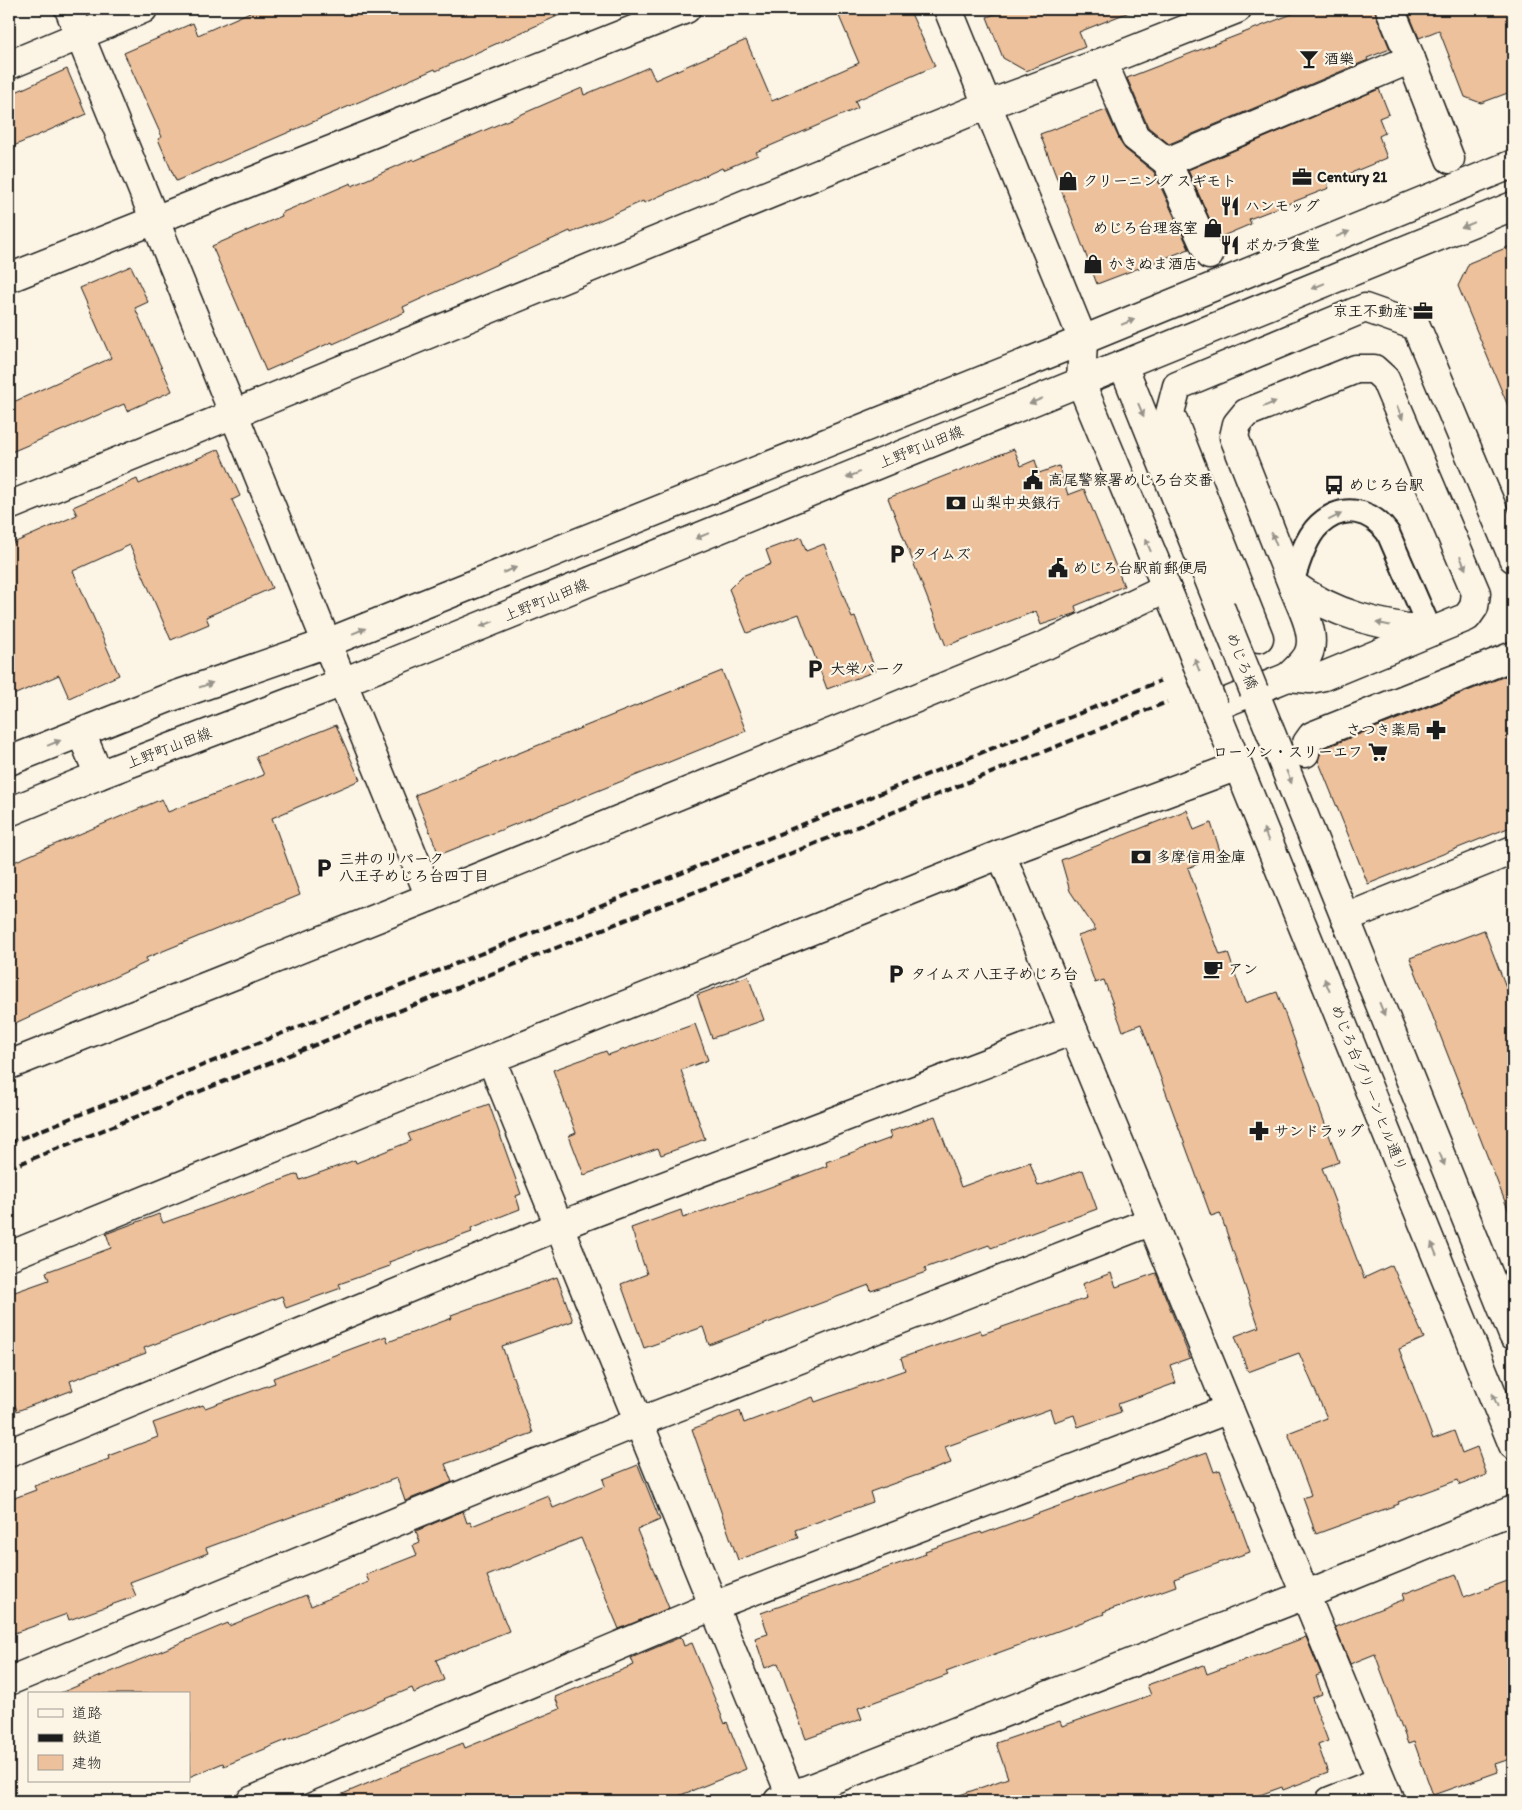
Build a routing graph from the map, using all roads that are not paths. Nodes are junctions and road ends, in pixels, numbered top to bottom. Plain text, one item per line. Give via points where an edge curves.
1 (69, 9) edge
2 (144, 9) edge
3 (686, 9) edge
4 (948, 9) edge
5 (1237, 9) edge
6 (1390, 9) edge
7 (80, 36) junction
8 (1412, 59) junction
9 (1103, 62) junction
10 (9, 65) edge
11 (987, 105) junction
12 (1450, 159) dead end
13 (1167, 162) junction
14 (1513, 164) edge
15 (1513, 206) edge
16 (155, 220) junction
17 (1209, 255) dead end
18 (9, 278) edge
19 (1083, 340) junction
20 (1122, 365) junction
21 (1081, 382) junction
22 (234, 414) junction
23 (9, 506) edge
24 (1513, 555) edge
25 (1292, 584) junction
26 (1166, 588) junction
27 (1231, 603) junction
28 (1431, 632) junction
29 (1258, 638) dead end
30 (327, 644) junction
31 (1513, 656) edge
32 (1288, 677) junction
33 (343, 682) junction
34 (1259, 703) junction
35 (1219, 719) junction
36 (81, 733) junction
37 (1305, 753) dead end
38 (9, 761) edge
39 (1238, 766) junction
40 (99, 775) junction
41 (9, 812) edge
42 (1513, 850) edge
43 (1001, 854) junction
44 (430, 898) junction
45 (1345, 918) junction
46 (1073, 1030) junction
47 (491, 1059) junction
48 (9, 1065) edge
49 (1422, 1109) junction
50 (1384, 1125) junction
51 (1152, 1221) junction
52 (559, 1226) junction
53 (9, 1256) edge
54 (1513, 1335) edge
55 (1229, 1409) junction
56 (638, 1422) junction
57 (1513, 1445) edge
58 (9, 1452) edge
59 (1513, 1510) edge
60 (1305, 1595) junction
61 (714, 1606) junction
62 (9, 1681) edge
63 (1385, 1791) edge
64 (787, 1800) edge
65 (251, 1801) edge
66 (1330, 1801) edge

1 - 7 street
2 - 7 street
3 - 16 street
4 - 11 street
5 - 9 street
6 - 8 street
7 - 10 street
7 - 16 street
8 - 12 street
8 - 13 street
9 - 11 street
9 - 13 street via 1135,137
11 - 19 street
11 - 22 street
13 - 17 street
19 -> 14 street
15 -> 20 street, 上野町山田線
16 - 18 street
16 - 22 street
19 - 20 street
19 - 21 street
30 -> 19 street
20 - 21 street, 上野町山田線
20 -> 27 street
26 -> 21 street
21 -> 33 street, 上野町山田線
22 - 23 street
22 - 30 street
24 - 27 street via 1416,326 1365,308 1178,386 1170,413
28 -> 25 street via 1351,616 1327,606
25 -> 28 lane via 1303,550 1319,526 1352,510 1368,515 1381,523 1388,533
25 -> 28 street via 1234,437 1238,424 1246,413 1347,372 1374,369 1385,379 1476,592 1474,607 1467,617
25 - 32 street via 1310,631 1310,649
35 -> 26 street, bridge
26 - 44 street via 1046,645
27 - 29 street
27 - 34 street, めじろ橋, bridge
28 - 32 street via 1324,676 1310,679
30 - 33 street
36 -> 30 street via 168,698
31 - 37 street via 1312,736
32 - 34 street
33 - 40 street, 上野町山田線
33 - 44 street
34 - 35 street
34 -> 45 street
35 - 39 street, めじろ台グリーンヒル通り
38 -> 36 street
36 - 40 street
39 - 43 street
50 -> 39 street, めじろ台グリーンヒル通り
40 - 41 street, 上野町山田線
42 - 45 street
43 - 46 street
43 - 47 street
44 - 48 street
45 -> 49 street
46 - 51 street
46 - 52 street
47 - 52 street
47 - 53 street
49 - 50 street
49 -> 54 street
57 -> 50 street, めじろ台グリーンヒル通り
51 - 55 street
51 - 56 street
52 - 56 street
52 - 58 street
55 - 60 street
55 - 61 street
56 - 61 street
56 - 62 street
59 - 60 street
60 - 63 street
60 - 64 street
61 - 64 street
61 - 65 street
63 - 66 street

